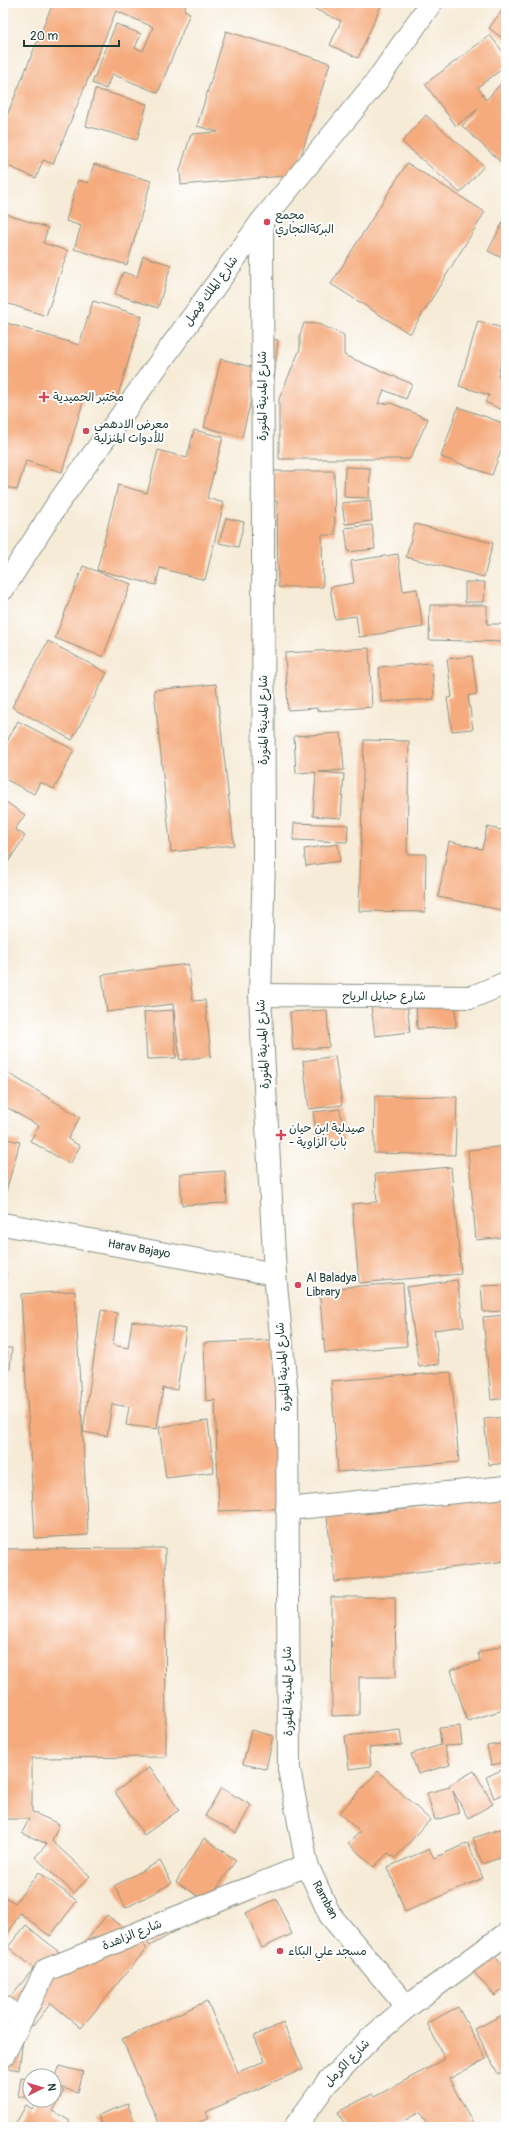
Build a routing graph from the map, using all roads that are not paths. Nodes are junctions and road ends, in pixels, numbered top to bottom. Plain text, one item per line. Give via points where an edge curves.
1 (431, 3) edge
2 (262, 221) junction
3 (3, 589) edge
4 (506, 983) edge
5 (260, 995) junction
6 (3, 1224) edge
7 (275, 1274) junction
8 (506, 1487) edge
9 (287, 1509) junction
10 (307, 1865) junction
11 (506, 1934) edge
12 (3, 2006) edge
13 (407, 2008) junction
14 (20, 2020) junction
15 (3, 2056) edge
16 (294, 2127) edge

1 - 2 street, شارع الملك فيصل via 376,82
2 - 3 street, شارع الملك فيصل via 58,503
2 - 5 street, شارع المدينة المنورة via 264,861
4 - 5 street, شارع حبايل الرياح via 472,997
5 - 7 street, شارع المدينة المنورة
6 - 7 street, Harav Bajayo
7 - 9 street, شارع المدينة المنورة via 287,1398
8 - 9 street
9 - 10 street, شارع المدينة المنورة via 289,1769
10 - 13 street, Ramban via 330,1915
10 - 14 street, شارع الزاهدة via 46,1970
11 - 13 street, شارع الكرمل
12 - 14 street
13 - 16 street, شارع الكرمل via 372,2037 326,2084
14 - 15 street, شارع الزاهدة

